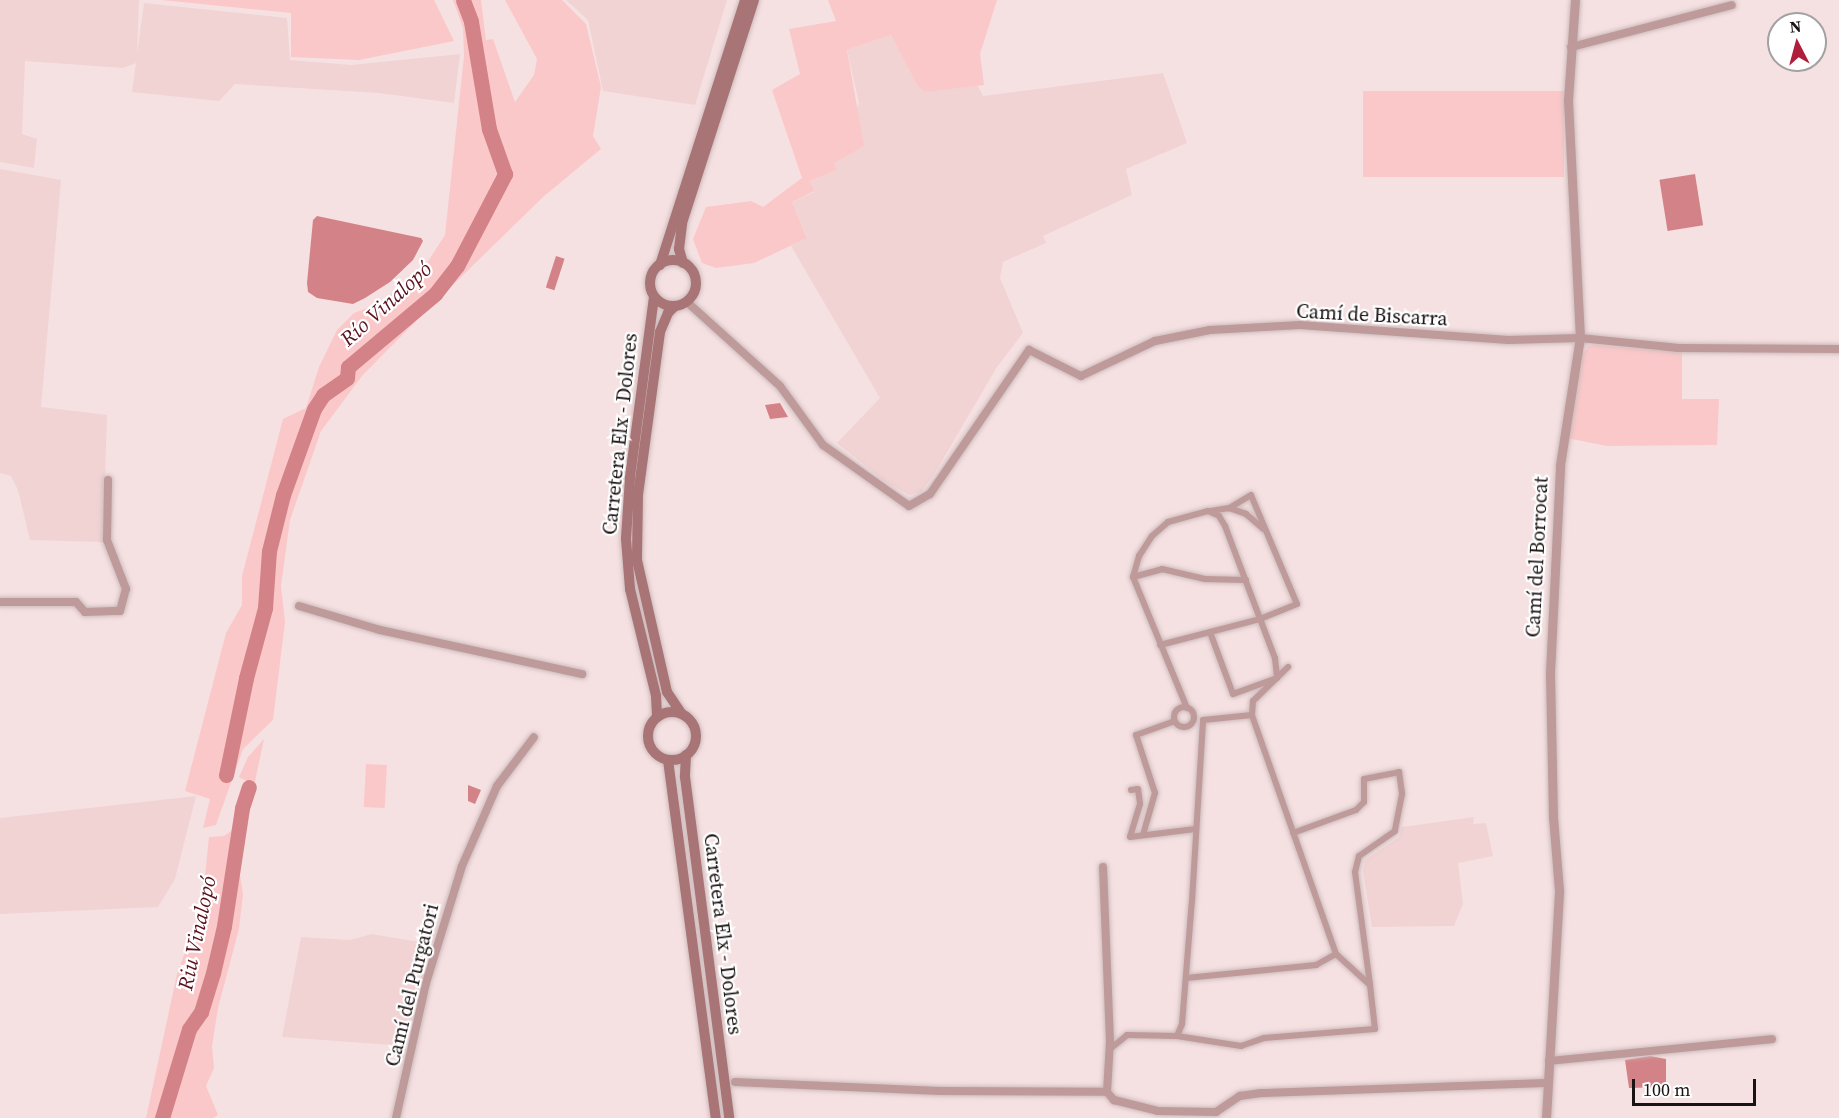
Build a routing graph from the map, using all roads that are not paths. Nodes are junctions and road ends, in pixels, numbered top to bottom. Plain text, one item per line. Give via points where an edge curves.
1 (745, 0) edge
2 (754, 0) edge
3 (1575, 0) edge
4 (1732, 5) dead end
5 (1571, 47) junction
6 (683, 263) junction
7 (660, 265) junction
8 (654, 297) junction
9 (687, 302) junction
10 (675, 306) junction
11 (1580, 338) junction
12 (1839, 349) edge
13 (108, 480) dead end
14 (1229, 508) junction
15 (1208, 511) junction
16 (1267, 534) junction
17 (1133, 577) junction
18 (1246, 580) junction
19 (0, 602) edge
20 (299, 606) dead end
21 (1260, 619) junction
22 (1210, 632) junction
23 (1160, 645) junction
24 (1288, 667) dead end
25 (582, 674) dead end
26 (1277, 678) junction
27 (1187, 708) junction
28 (681, 713) junction
29 (1252, 715) junction
30 (657, 717) junction
31 (1203, 720) junction
32 (1194, 721) junction
33 (1175, 722) junction
34 (534, 737) dead end
35 (686, 755) junction
36 (668, 760) junction
37 (1131, 790) dead end
38 (1196, 829) junction
39 (1293, 832) junction
40 (1143, 836) junction
41 (1103, 867) dead end
42 (1336, 954) junction
43 (1186, 978) junction
44 (1370, 985) junction
45 (1177, 1036) junction
46 (1772, 1039) dead end
47 (1110, 1043) junction
48 (1549, 1061) junction
49 (735, 1082) dead end
50 (1548, 1083) junction
51 (1107, 1092) junction
52 (396, 1118) edge
53 (717, 1118) edge
54 (729, 1118) edge
55 (1546, 1118) edge

1 - 7 main road
2 - 6 main road via 682,223 679,249
3 - 5 street, Camí del Borrocat
4 - 5 street
5 - 11 street, Camí del Borrocat via 1568,100
6 - 7 main road via 669,261
6 - 9 main road via 696,278 695,291
7 - 8 main road via 650,283
8 - 10 main road
8 - 30 main road, Carretera Elx - Dolores via 630,478 626,539 630,589 656,696
9 - 10 main road
9 - 11 street, Camí de Biscarra via 780,386 823,445 909,506 930,494 1029,350 1081,376 1155,341 1210,330 1300,325 1508,340
10 - 28 main road, Carretera Elx - Dolores via 660,332 638,494 637,551 641,592 659,663 667,692
11 - 12 street, Camí de Biscarra via 1678,348
11 - 48 street, Camí del Borrocat via 1560,465 1550,673 1559,890
13 - 19 street via 107,540 126,589 120,611 86,612 76,602
14 - 15 street
14 - 16 street via 1246,514
14 - 16 street via 1251,495
15 - 17 street via 1168,522 1145,546
15 - 18 street via 1219,516 1225,526
16 - 21 street via 1297,604
17 - 18 street via 1162,569 1205,579
17 - 23 street
18 - 21 street
20 - 25 street via 380,630
21 - 22 street
21 - 26 street via 1275,658
22 - 23 street
22 - 26 street via 1233,694
23 - 27 street
24 - 26 street
26 - 29 street via 1253,701
27 - 32 street
27 - 33 street via 1175,712
28 - 30 main road via 666,712
28 - 35 main road via 696,731 694,745
29 - 31 street
29 - 39 street
30 - 36 main road via 648,728 648,741 656,754
31 - 32 street
31 - 38 street
32 - 33 street via 1186,727
33 - 40 street via 1136,735 1155,793
34 - 52 street, Camí del Purgatori via 497,786 462,866 426,983
35 - 36 main road
35 - 54 main road, Carretera Elx - Dolores via 685,777
36 - 53 main road, Carretera Elx - Dolores
37 - 40 street via 1138,789 1140,804 1130,837
38 - 40 street
38 - 43 street
39 - 42 street
39 - 44 street via 1356,810 1364,802 1364,779 1399,772 1402,795 1395,831 1359,856 1355,872
41 - 47 street
42 - 43 street via 1316,964
42 - 44 street
43 - 45 street
44 - 45 street via 1375,1029 1264,1038 1241,1046
45 - 47 street via 1127,1035
46 - 48 street
47 - 51 street
48 - 50 street, Camí del Borrocat
49 - 51 street
50 - 51 street via 1261,1093 1240,1096 1216,1112 1158,1112 1114,1100
50 - 55 street, Camí del Borrocat

